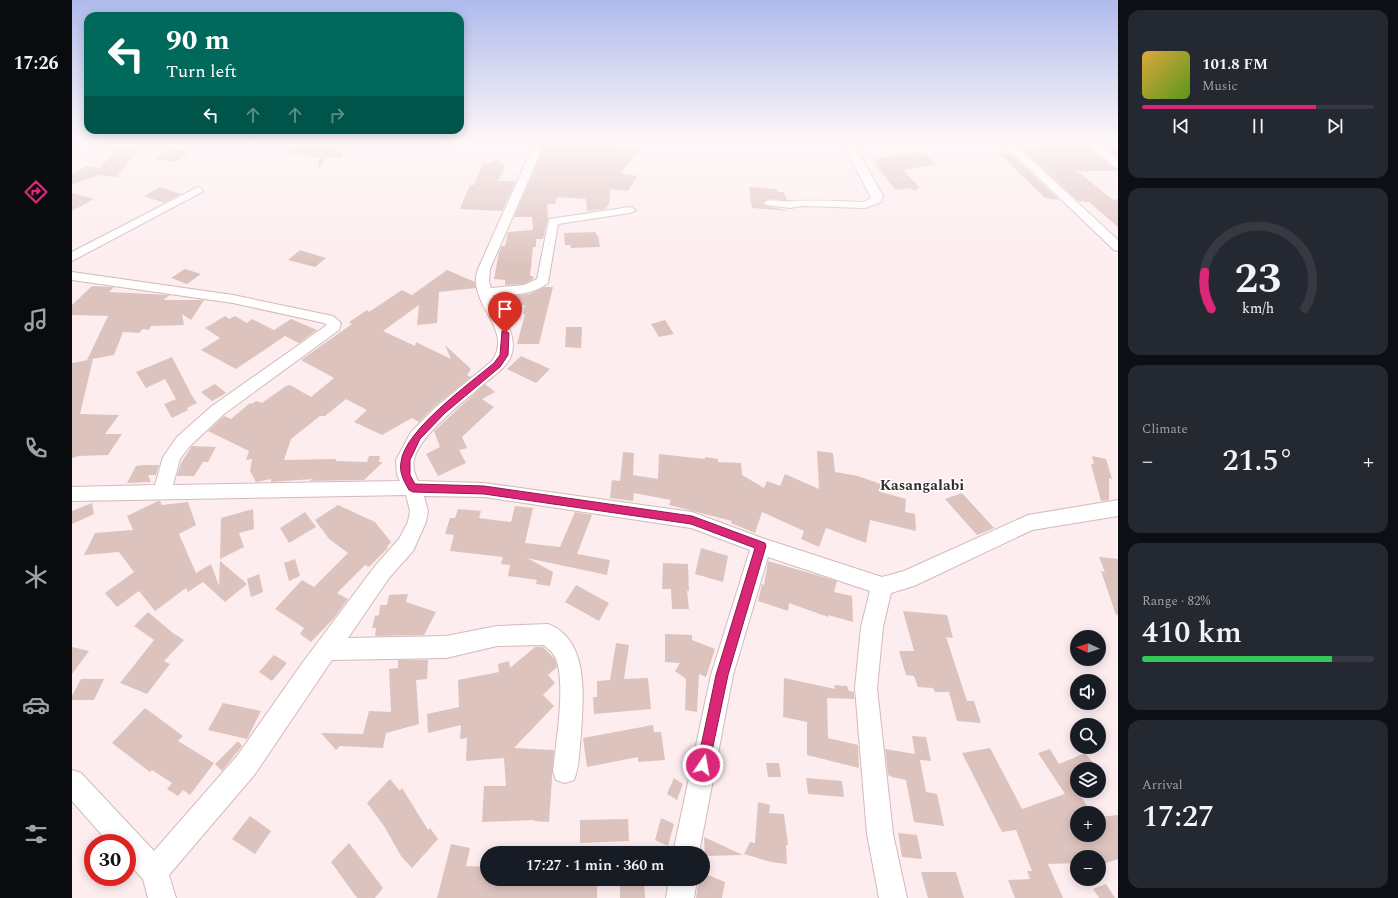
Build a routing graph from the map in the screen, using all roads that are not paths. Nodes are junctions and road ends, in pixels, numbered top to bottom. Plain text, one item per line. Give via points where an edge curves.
1 (522, 182) edge
2 (869, 182) edge
3 (1049, 182) edge
4 (198, 190) dead end
5 (770, 203) dead end
6 (630, 210) dead end
7 (1118, 247) edge
8 (72, 257) edge
9 (72, 276) edge
10 (486, 292) junction
11 (413, 488) junction
12 (162, 492) junction
13 (72, 494) edge
14 (1118, 508) edge
15 (761, 546) junction
16 (882, 586) junction
17 (328, 649) junction
18 (565, 771) dead end
19 (72, 782) edge
20 (119, 834) edge
21 (687, 846) edge
22 (136, 852) edge
23 (154, 871) junction
24 (682, 886) edge
25 (162, 898) edge
26 (680, 898) edge
27 (894, 898) edge

1 - 10 street via 484,269 482,282
2 - 5 street via 877,200 865,205
3 - 7 street
4 - 8 street
6 - 10 street via 553,221 543,280 530,287
9 - 12 street via 233,299 334,323 334,327 218,410 182,442 172,457
10 - 11 street via 505,333 504,355 497,365 442,411 417,437 405,460 406,475
11 - 12 street
11 - 15 street via 484,490 692,520
11 - 17 street via 420,511 406,545 382,572
12 - 13 street
14 - 16 street via 1028,523 1018,530 908,579
15 - 16 street
15 - 21 street via 722,675
16 - 27 street via 872,627 866,688 880,834
17 - 18 street via 446,647 497,636 548,634 566,654 570,672 570,716
17 - 23 street via 246,765
19 - 20 street
22 - 23 street
23 - 25 street
24 - 26 street

